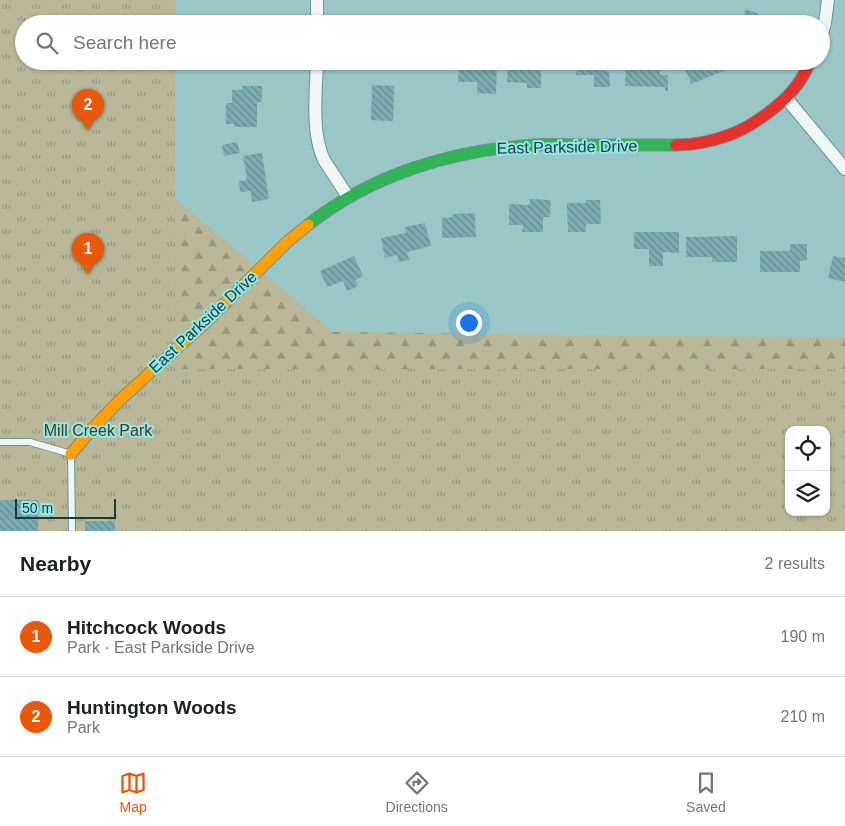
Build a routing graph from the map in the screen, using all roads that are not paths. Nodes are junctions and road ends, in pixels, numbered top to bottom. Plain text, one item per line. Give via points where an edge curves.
1 (317, 0) edge
2 (828, 0) edge
3 (317, 15) edge
4 (826, 15) edge
5 (317, 70) edge
6 (806, 70) edge
7 (786, 98) junction
8 (845, 169) edge
9 (348, 197) junction
10 (0, 442) edge
11 (72, 454) junction
12 (72, 531) edge

1 - 3 street
2 - 4 street
5 - 9 street via 317,138 324,160
6 - 7 street, East Parkside Drive
7 - 8 street
7 - 9 street, East Parkside Drive via 750,125 708,141 679,145 510,146 484,150 415,167
9 - 11 street, East Parkside Drive via 287,242 204,324 122,398
10 - 11 lane via 30,442
11 - 12 lane

